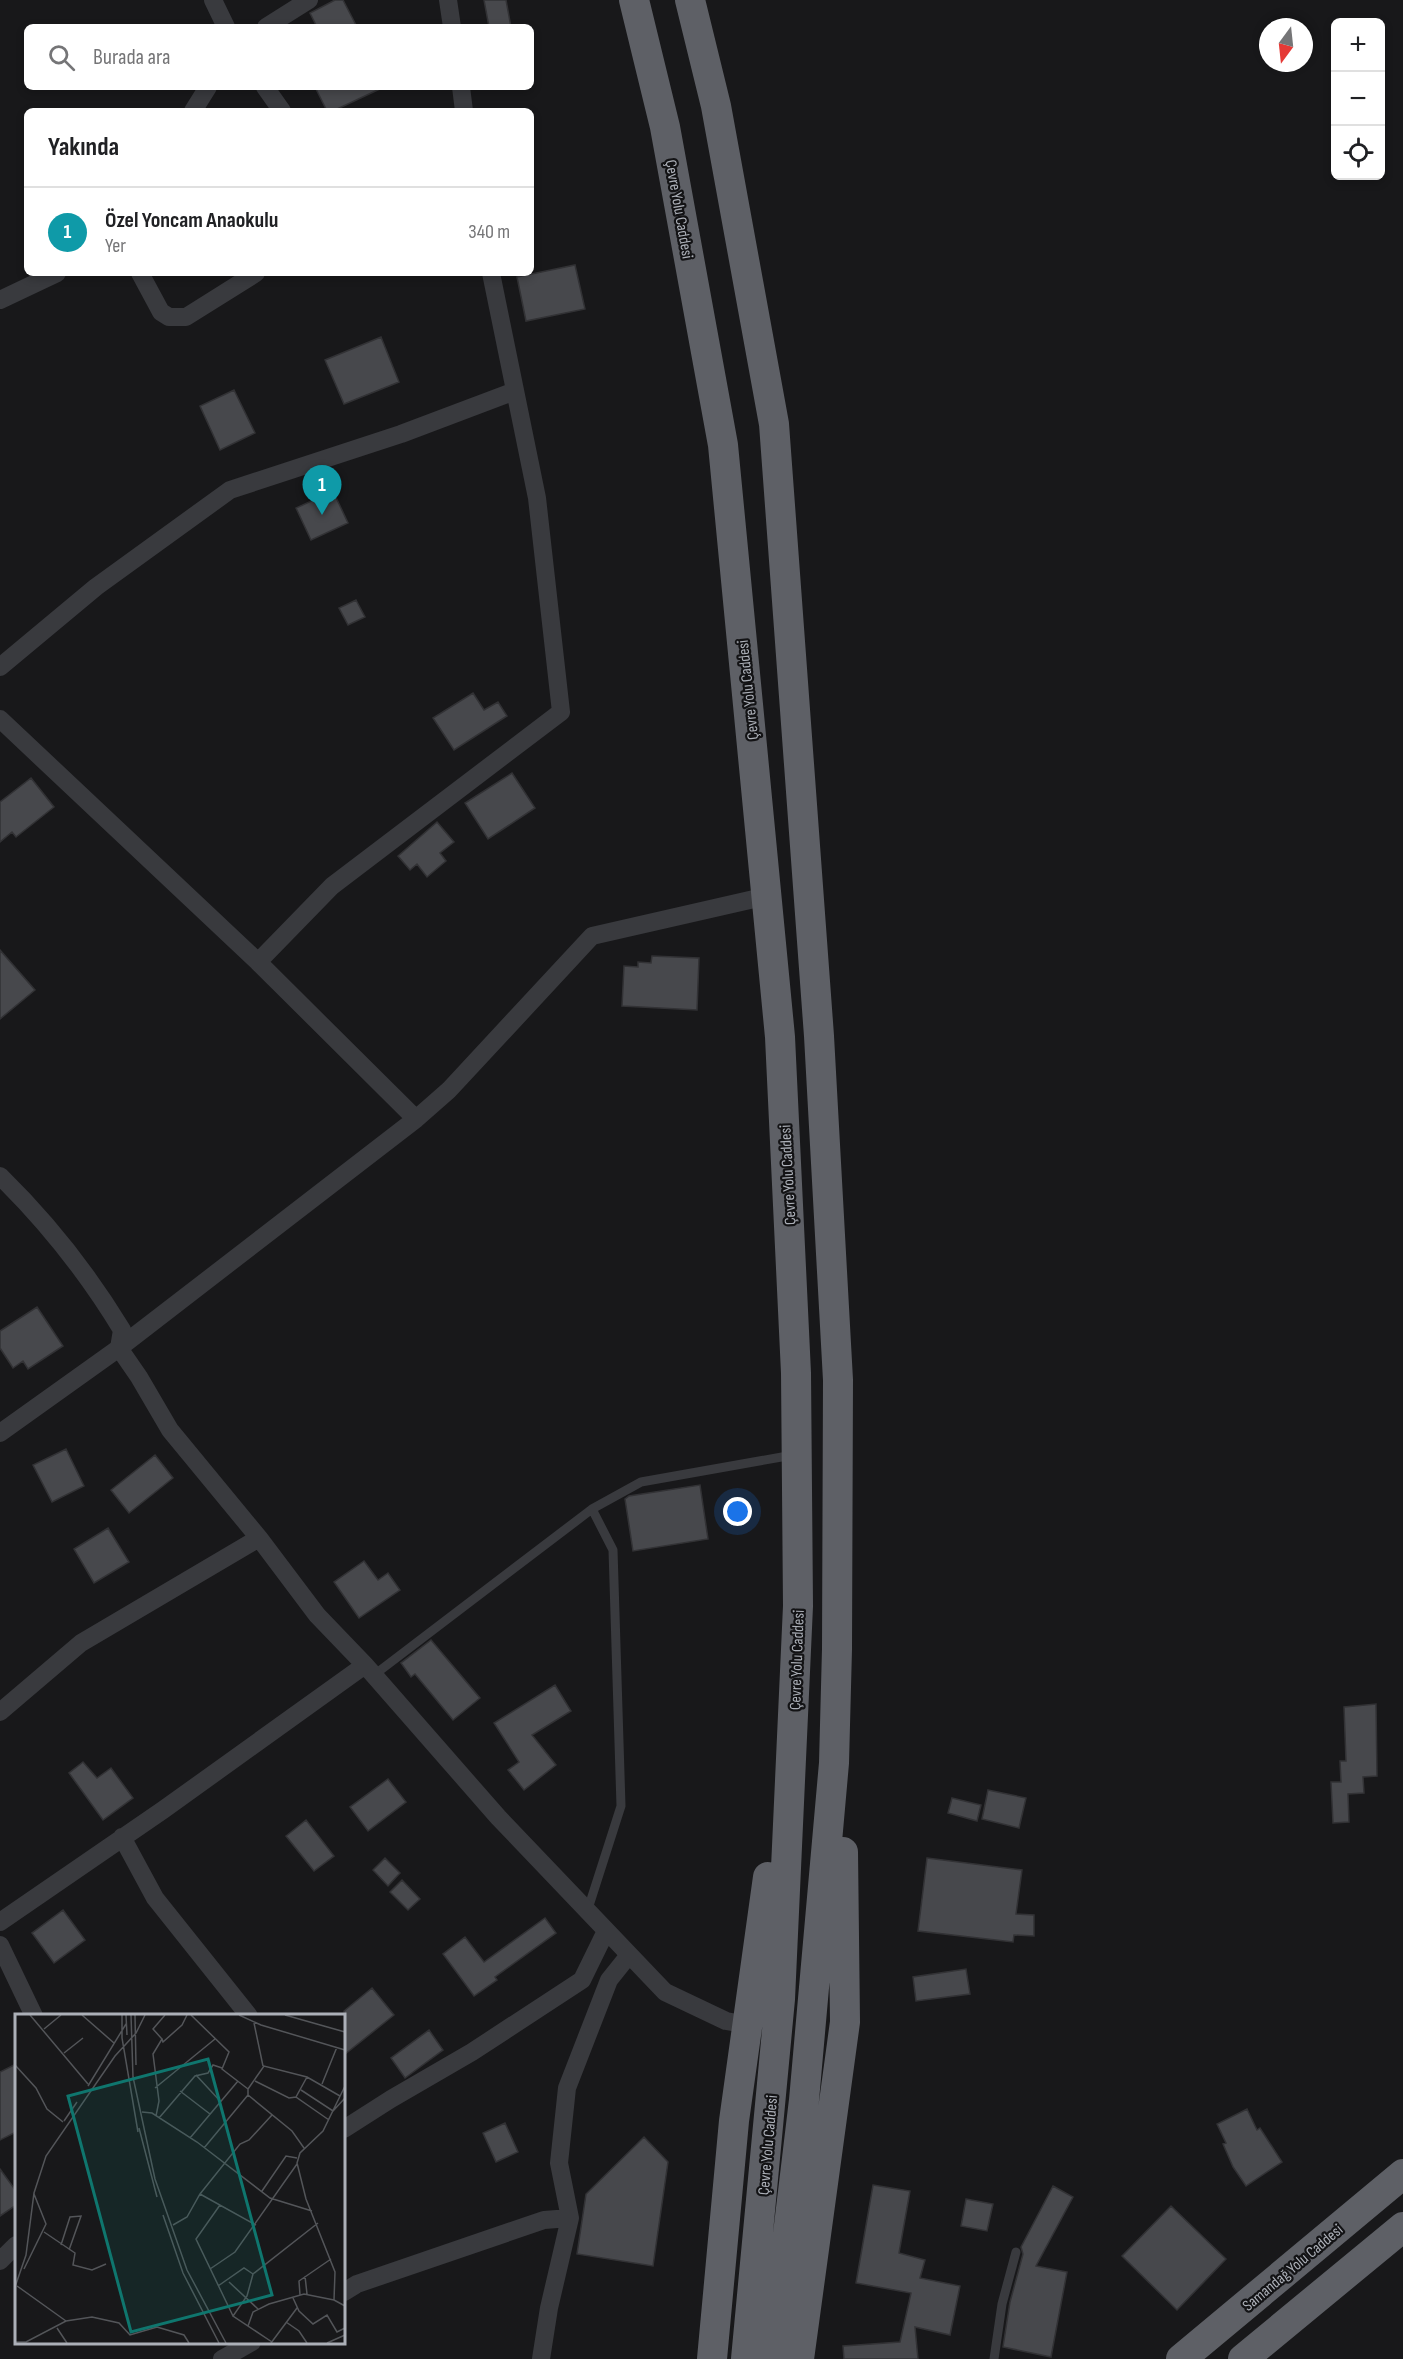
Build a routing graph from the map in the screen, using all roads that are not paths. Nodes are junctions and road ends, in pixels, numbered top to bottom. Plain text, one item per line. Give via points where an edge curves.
1 (213, 0) edge
2 (309, 0) edge
3 (448, 0) edge
4 (634, 0) edge
5 (691, 3) edge
6 (225, 24) edge
7 (271, 24) edge
8 (452, 24) edge
9 (206, 90) edge
10 (267, 90) edge
11 (461, 90) edge
12 (195, 108) edge
13 (280, 108) edge
14 (464, 108) edge
15 (51, 276) edge
16 (142, 276) edge
17 (251, 276) edge
18 (492, 276) edge
19 (0, 300) edge
20 (515, 391) junction
21 (0, 667) edge
22 (0, 719) edge
23 (767, 896) junction
24 (258, 962) junction
25 (416, 1119) junction
26 (0, 1176) edge
27 (119, 1348) junction
28 (0, 1433) edge
29 (797, 1454) junction
30 (592, 1509) junction
31 (259, 1538) junction
32 (370, 1670) junction
33 (0, 1712) edge
34 (791, 1760) junction
35 (834, 1763) junction
36 (122, 1837) junction
37 (587, 1912) junction
38 (0, 1922) edge
39 (606, 1931) junction
40 (0, 1945) edge
41 (629, 1955) junction
42 (33, 2014) edge
43 (247, 2014) edge
44 (749, 2025) junction
45 (345, 2128) edge
46 (1403, 2174) edge
47 (570, 2218) junction
48 (1403, 2228) edge
49 (15, 2246) edge
50 (1016, 2252) dead end
51 (0, 2261) edge
52 (345, 2291) edge
53 (250, 2344) edge
54 (222, 2359) edge
55 (541, 2359) edge
56 (712, 2359) edge
57 (746, 2359) edge
58 (773, 2359) edge
59 (799, 2359) edge
60 (994, 2359) edge
61 (1181, 2359) edge
62 (1243, 2359) edge

1 - 6 street
2 - 7 street
3 - 8 street
4 - 23 highway, Çevre Yolu Caddesi via 665,127 723,445
5 - 35 highway, Çevre Yolu Caddesi via 716,106 774,424 819,1036 838,1380
9 - 12 street
10 - 13 street
11 - 14 street
15 - 19 street
16 - 17 street via 161,312 169,317 186,317
18 - 20 street
20 - 21 street via 230,490 96,587
20 - 24 street via 537,498 561,712 332,886
22 - 24 street
23 - 25 street via 592,936 449,1090
23 - 29 highway, Çevre Yolu Caddesi via 780,1037
24 - 25 street
25 - 27 street
26 - 27 street via 54,1234 98,1290 122,1330
27 - 28 street
27 - 31 street via 170,1430
29 - 30 lane via 641,1482
29 - 34 highway, Çevre Yolu Caddesi via 798,1606
30 - 32 lane
30 - 37 lane via 613,1550 621,1806
31 - 32 street via 317,1615
31 - 33 street via 81,1642
32 - 36 street
32 - 37 street
34 - 44 highway via 776,1819
34 - 57 highway, Çevre Yolu Caddesi via 780,1999
35 - 58 highway, Çevre Yolu Caddesi via 804,2100
35 - 59 highway via 843,1835 844,2022
36 - 38 street
36 - 43 street via 155,1898
37 - 39 street
39 - 41 street
39 - 45 street via 582,1980
40 - 42 street
41 - 44 street via 666,1992 726,2021
41 - 47 street via 609,1980 567,2088 559,2163
44 - 56 highway via 734,2121
46 - 61 highway, Samandağ Yolu Caddesi
47 - 52 street via 544,2220
47 - 55 street
48 - 62 highway
49 - 51 street
50 - 60 lane via 1002,2304
53 - 54 street

